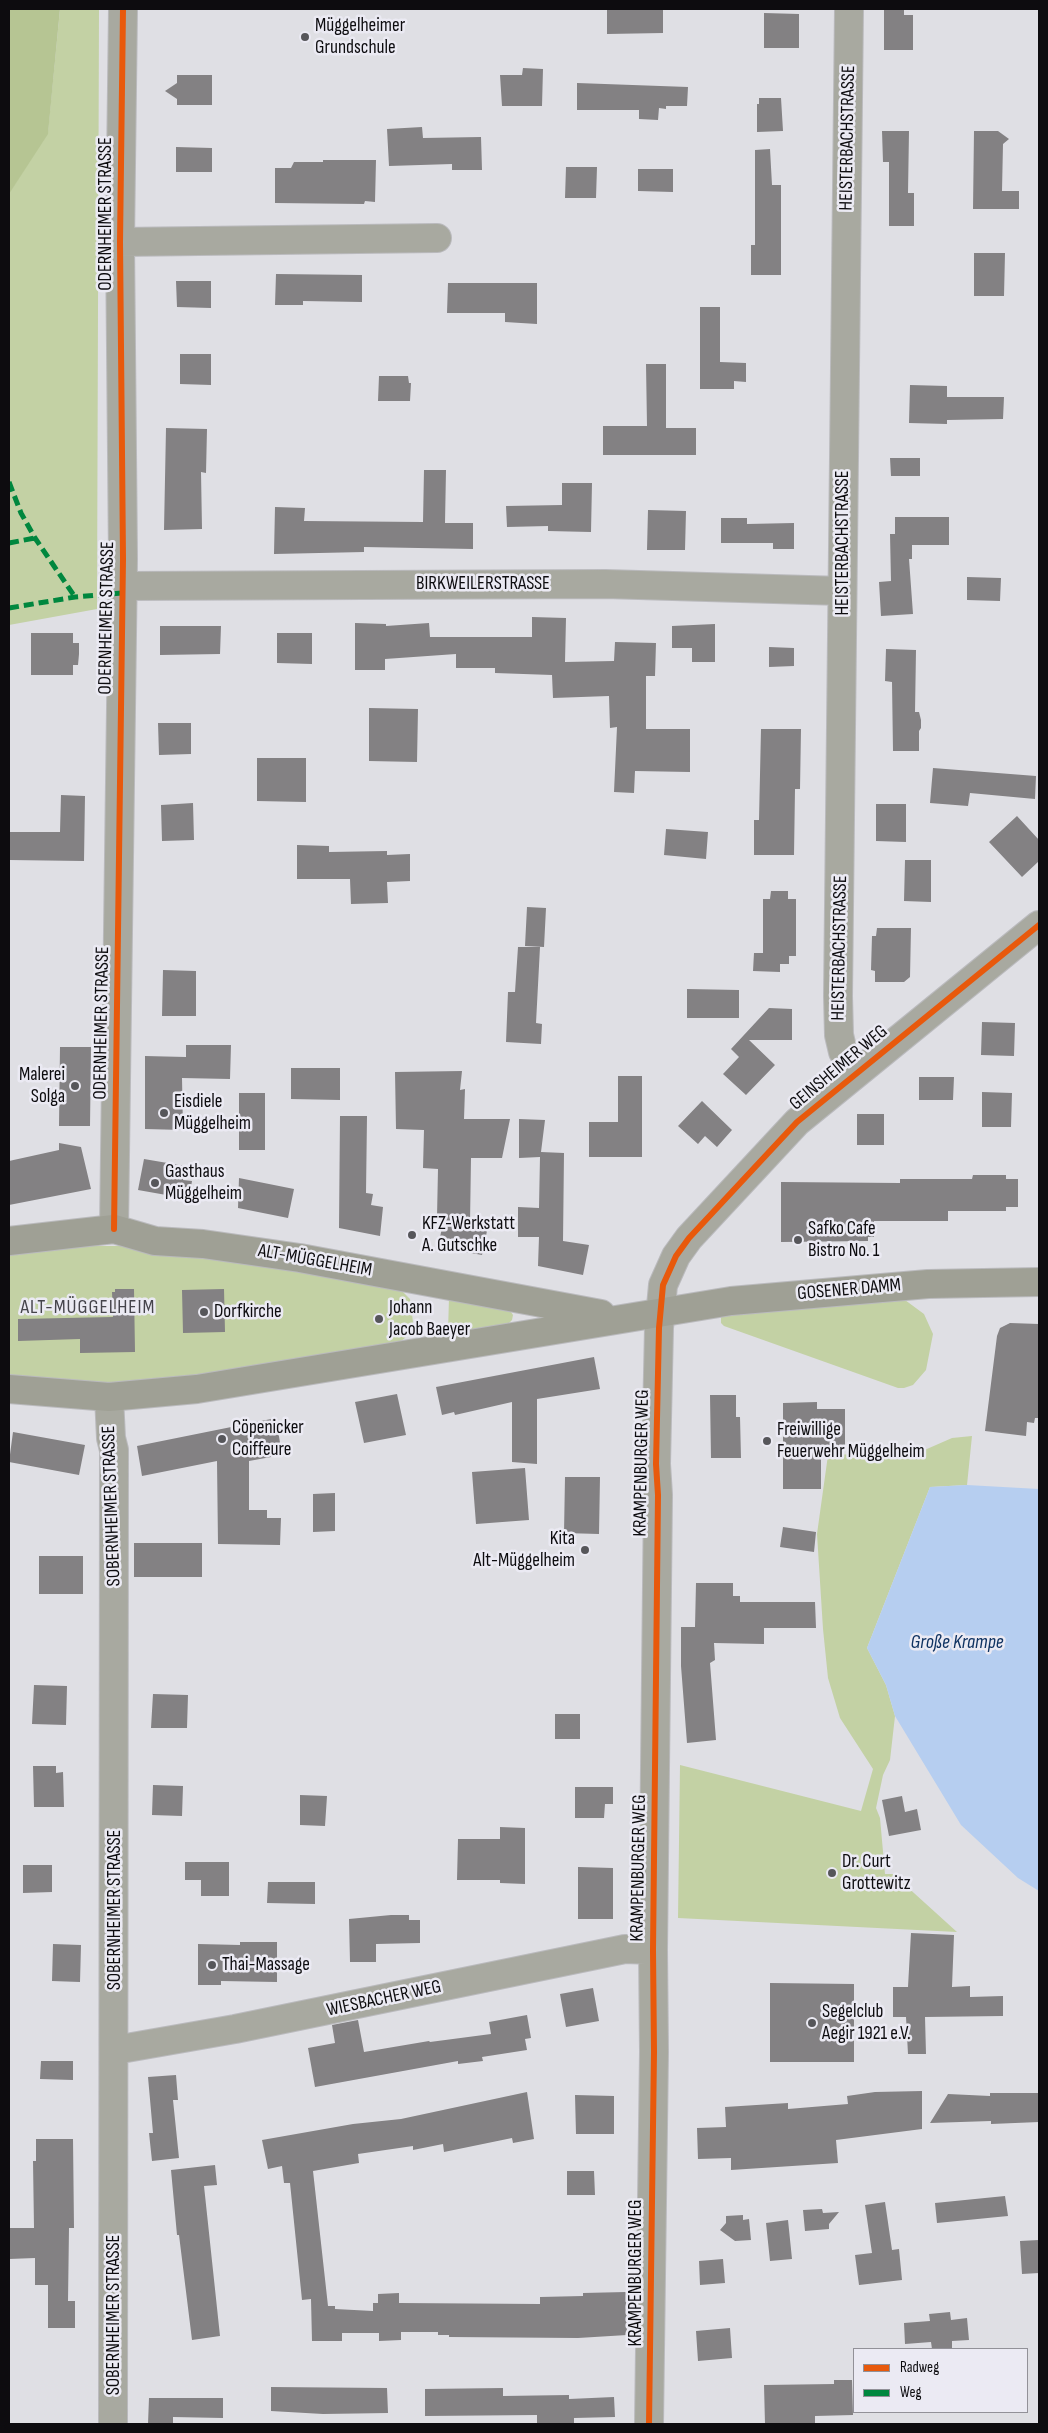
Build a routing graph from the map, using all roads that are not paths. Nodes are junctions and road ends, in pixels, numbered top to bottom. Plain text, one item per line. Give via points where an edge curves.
1 (123, 9) edge
2 (849, 9) edge
3 (437, 238) dead end
4 (120, 242) junction
5 (123, 586) junction
6 (842, 591) junction
7 (1039, 925) edge
8 (857, 1071) junction
9 (114, 1229) junction
10 (9, 1241) edge
11 (1039, 1282) edge
12 (660, 1312) junction
13 (620, 1318) junction
14 (9, 1389) edge
15 (109, 1397) junction
16 (653, 1950) junction
17 (115, 2050) junction
18 (113, 2424) edge
19 (649, 2424) edge

1 - 4 street, ODERNHEIMER STRASSE
2 - 6 street, HEISTERBACHSTRASSE
3 - 4 street, ODERNHEIMER STRASSE
4 - 5 street, ODERNHEIMER STRASSE
5 - 6 street, BIRKWEILERSTRASSE via 605,584
5 - 9 street, ODERNHEIMER STRASSE
6 - 8 street, HEISTERBACHSTRASSE via 839,1035 843,1052
7 - 8 street, GEINSHEIMER WEG
8 - 12 street, GEINSHEIMER WEG via 797,1122 689,1238 676,1256 663,1285
9 - 10 main road, ALT-MÜGGELHEIM
9 - 13 main road, ALT-MÜGGELHEIM via 155,1241 203,1244 300,1258
11 - 12 main road, GOSENER DAMM via 928,1284 843,1290
12 - 13 main road, ALT-MÜGGELHEIM
12 - 16 street, KRAMPENBURGER WEG
13 - 15 main road, ALT-MÜGGELHEIM via 286,1376
14 - 15 main road, ALT-MÜGGELHEIM
15 - 17 street, SOBERNHEIMER STRASSE via 114,1460
16 - 17 street, WIESBACHER WEG via 625,1949 222,2032
16 - 19 street, KRAMPENBURGER WEG
17 - 18 street, SOBERNHEIMER STRASSE

